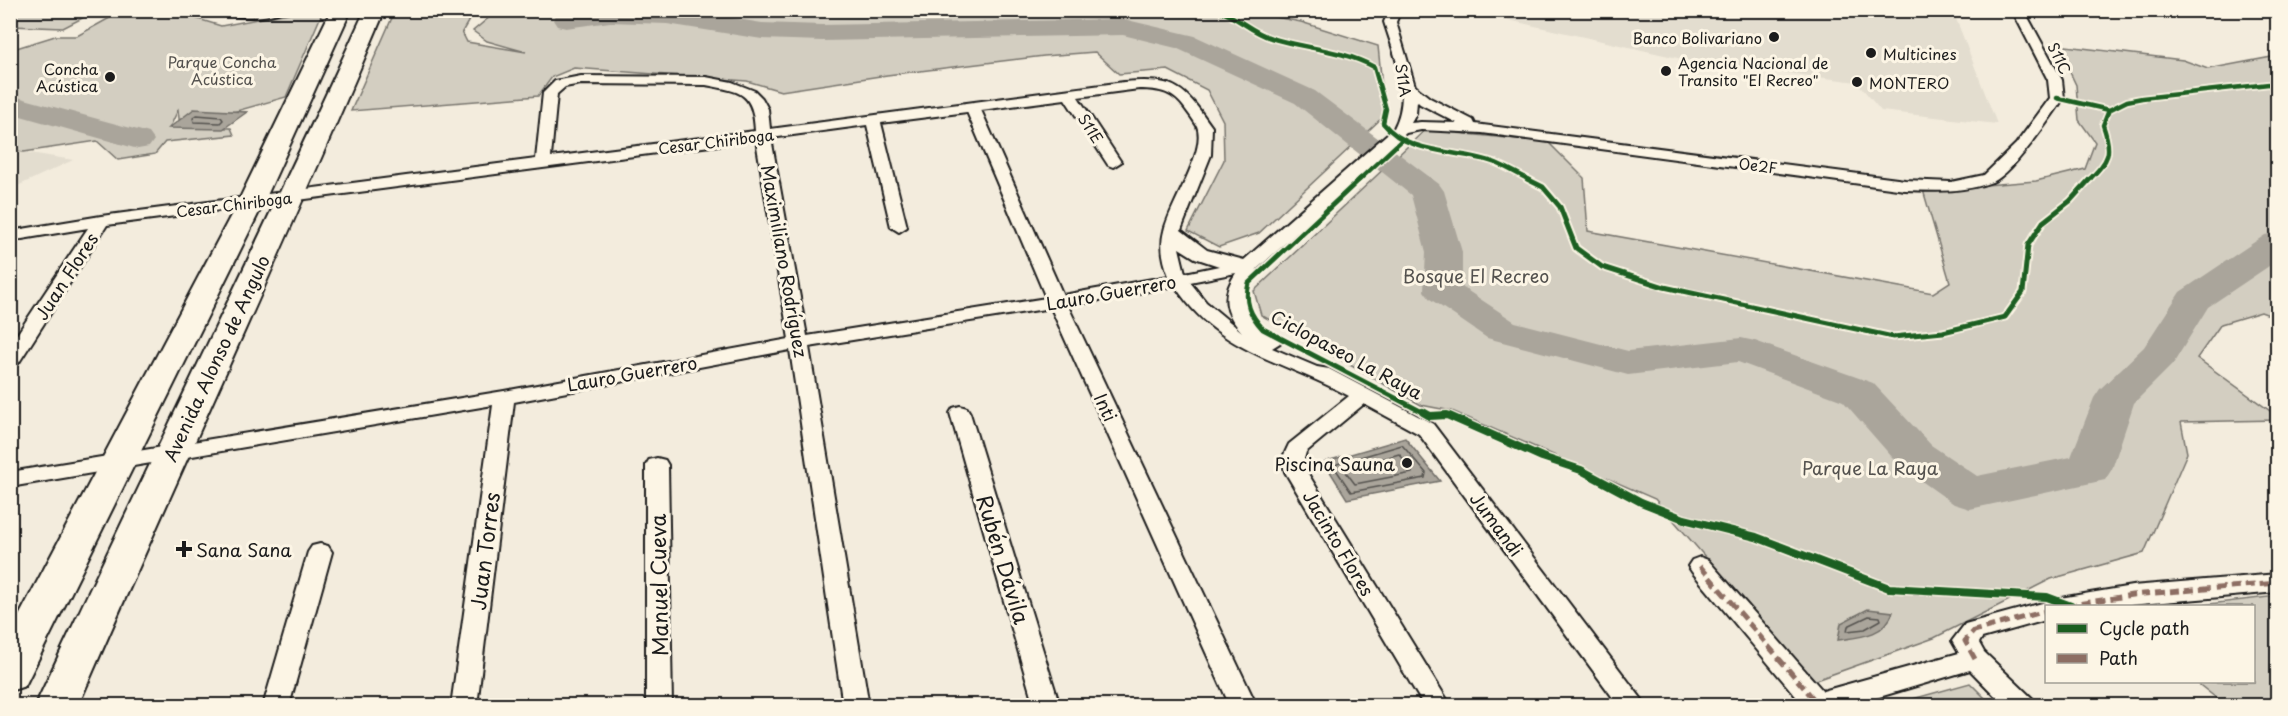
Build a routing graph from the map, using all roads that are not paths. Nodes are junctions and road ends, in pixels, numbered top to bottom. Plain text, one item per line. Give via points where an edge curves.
1 (224, 10) edge
2 (277, 10) edge
3 (341, 10) edge
4 (375, 10) edge
5 (1395, 10) edge
6 (2018, 10) edge
7 (1407, 86) junction
8 (1069, 94) junction
9 (972, 107) junction
10 (873, 121) junction
11 (1482, 129) junction
12 (1396, 134) junction
13 (763, 135) junction
14 (2021, 147) joint
15 (1113, 162) dead end
16 (543, 163) junction
17 (293, 196) junction
18 (251, 202) junction
19 (101, 221) junction
20 (898, 227) dead end
21 (1172, 231) junction
22 (10, 236) edge
23 (1252, 264) junction
24 (1179, 279) junction
25 (1057, 302) junction
26 (799, 343) junction
27 (10, 361) edge
28 (1331, 378) junction
29 (1362, 395) junction
30 (504, 397) junction
31 (960, 414) dead end
32 (170, 454) junction
33 (118, 463) junction
34 (657, 465) dead end
35 (10, 480) edge
36 (320, 552) dead end
37 (1700, 566) dead end
38 (2277, 583) edge
39 (2072, 605) edge
40 (2045, 611) edge
41 (1975, 659) junction
42 (10, 674) edge
43 (1813, 704) edge
44 (56, 705) edge
45 (276, 705) edge
46 (464, 705) edge
47 (659, 705) edge
48 (856, 705) edge
49 (1047, 705) edge
50 (1244, 705) edge
51 (1438, 705) edge
52 (1634, 705) edge
53 (2024, 705) edge

1 - 2 street via 248,14
3 - 18 main road, Avenida Alonso de Angulo
4 - 17 main road, Avenida Alonso de Angulo
5 - 7 street, S11A via 1390,22
6 - 14 street, S11C via 2055,80 2057,98
7 - 11 street, Oe2F via 1450,116
7 - 12 street, S11A via 1409,112
8 - 9 street, Cesar Chiriboga
8 - 15 street, S11E
8 - 21 street, Cesar Chiriboga via 1163,86 1178,92 1205,127 1203,153
9 - 10 street, Cesar Chiriboga
9 - 25 street, Inti
10 - 13 street, Cesar Chiriboga
10 - 20 street
11 - 12 street, Oe2F via 1421,126
11 - 14 street, Oe2F via 1950,187 1989,178
12 - 23 street
13 - 16 street, Cesar Chiriboga
13 - 16 street, Maximiliano Rodríguez via 757,101 727,85 706,81 581,80 560,84 550,93
13 - 26 street, Maximiliano Rodríguez
16 - 17 street, Cesar Chiriboga
17 - 18 street, Cesar Chiriboga
17 - 32 main road, Avenida Alonso de Angulo
18 - 19 street, Cesar Chiriboga
18 - 33 main road, Avenida Alonso de Angulo
19 - 22 street, Cesar Chiriboga
19 - 27 street, Juan Flores
21 - 23 street via 1183,244 1201,255
21 - 24 street, Jumandi via 1172,255
23 - 24 street, Lauro Guerrero
23 - 28 street, Jumandi via 1233,294 1234,308 1243,322 1257,335
24 - 25 street, Lauro Guerrero
24 - 28 street, Jumandi via 1195,302 1234,335 1288,364
25 - 26 street, Lauro Guerrero
25 - 50 street, Inti
26 - 30 street, Lauro Guerrero
26 - 48 street, Maximiliano Rodríguez
28 - 29 street, Jumandi
29 - 51 street, Jacinto Flores via 1297,449 1293,459 1296,471
29 - 52 street, Jumandi via 1426,429
30 - 32 street, Lauro Guerrero
30 - 46 street, Juan Torres
31 - 49 street, Rubén Dávila
32 - 33 street, Lauro Guerrero
32 - 44 main road, Avenida Alonso de Angulo
33 - 35 street, Lauro Guerrero
33 - 42 main road, Avenida Alonso de Angulo
34 - 47 street, Manuel Cueva
36 - 45 street
37 - 43 street
38 - 39 street via 2132,595
40 - 41 street via 1974,631 1965,641
41 - 43 street
41 - 53 street

